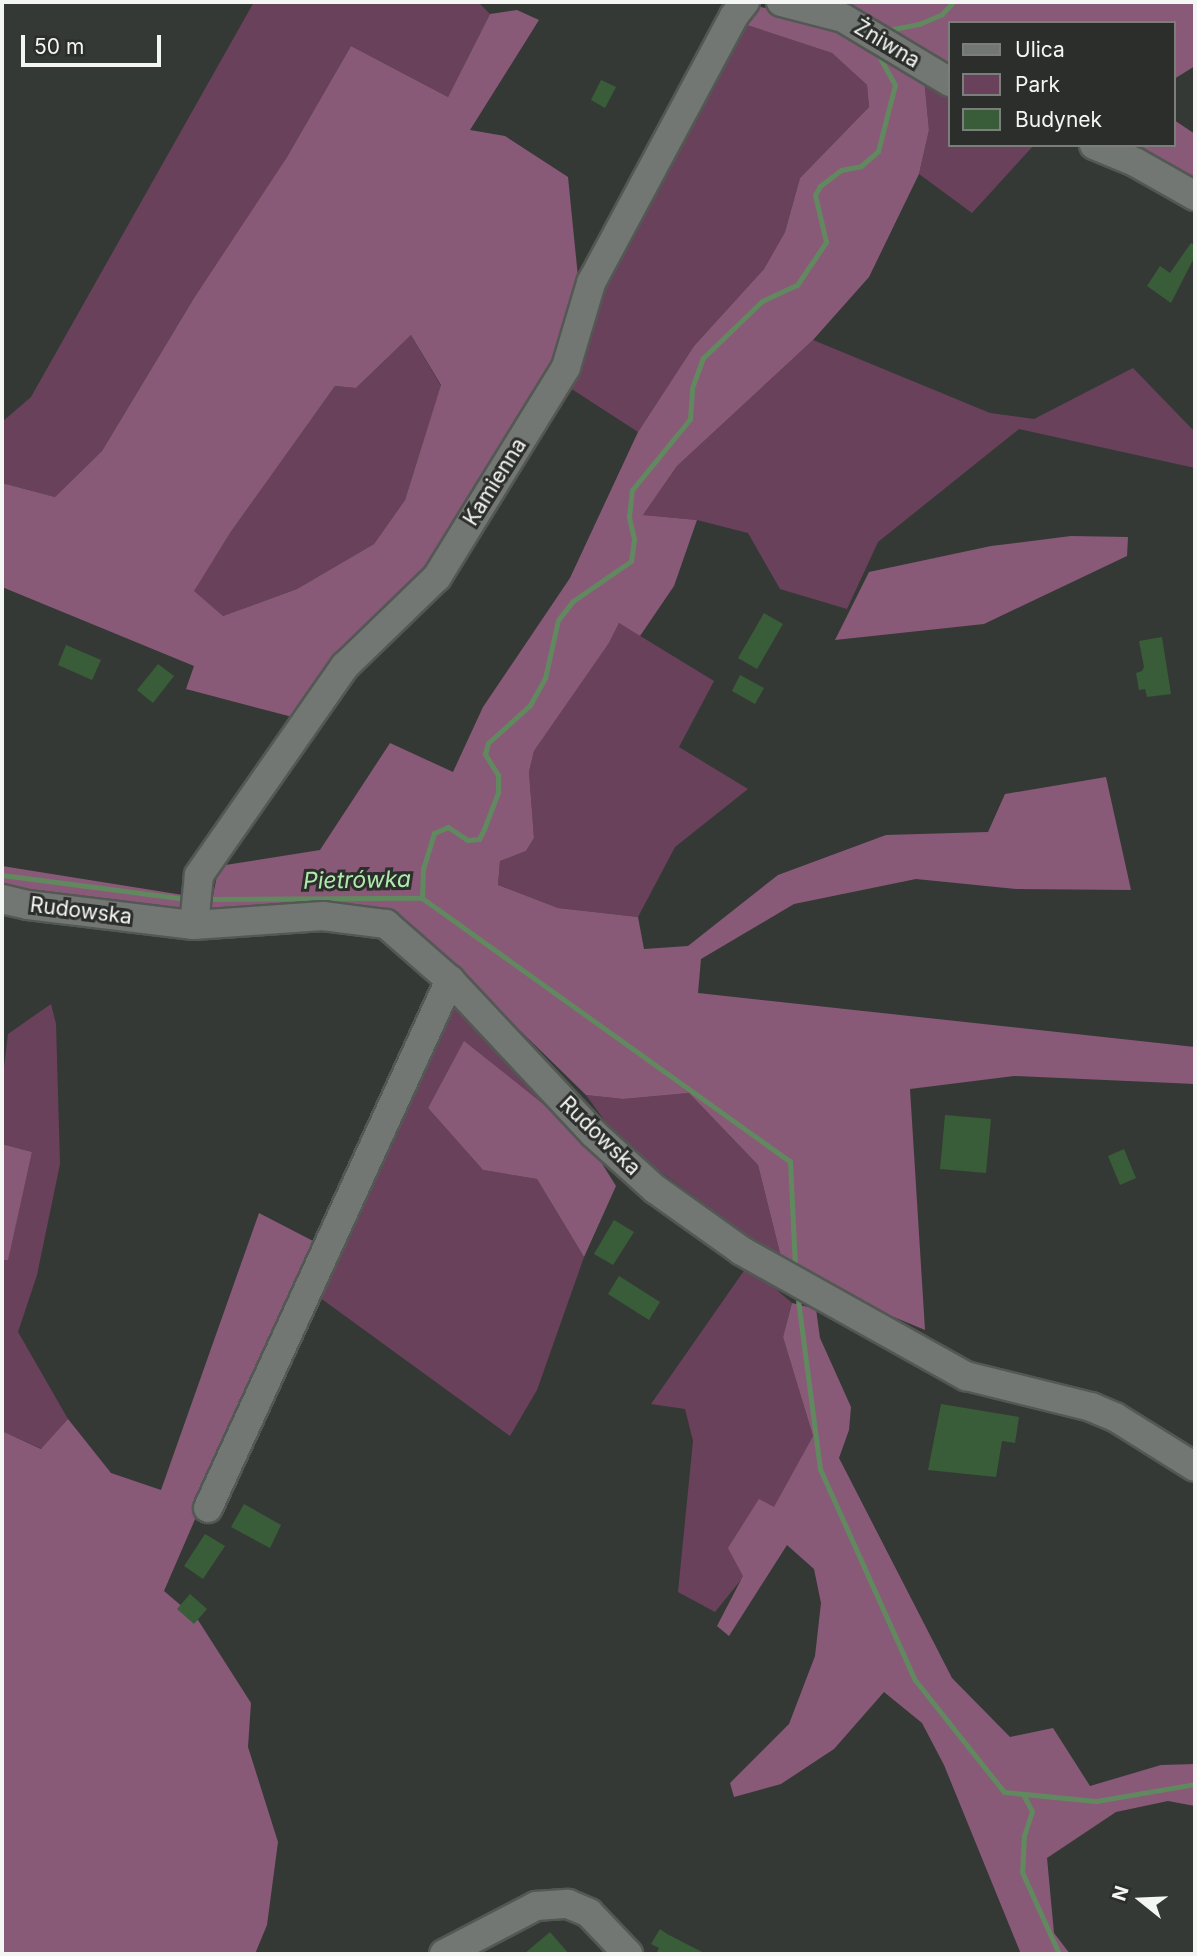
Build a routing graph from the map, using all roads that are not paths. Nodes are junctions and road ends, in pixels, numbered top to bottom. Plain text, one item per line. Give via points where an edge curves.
1 (745, 2) edge
2 (781, 2) edge
3 (948, 81) edge
4 (1099, 147) edge
5 (1195, 196) edge
6 (2, 899) edge
7 (194, 925) junction
8 (450, 980) junction
9 (1195, 1467) edge
10 (208, 1508) dead end
11 (444, 1954) edge
12 (628, 1954) edge

1 - 7 street, Kamienna via 591,283 566,368 437,577 345,666 199,875
2 - 3 street, Żniwna via 843,18
4 - 5 street
6 - 7 street, Rudowska
7 - 8 street, Rudowska via 323,916 386,924
8 - 9 street, Rudowska via 593,1133 655,1189 742,1251 966,1376 1091,1407
8 - 10 street
11 - 12 street via 536,1906 568,1904 590,1913

